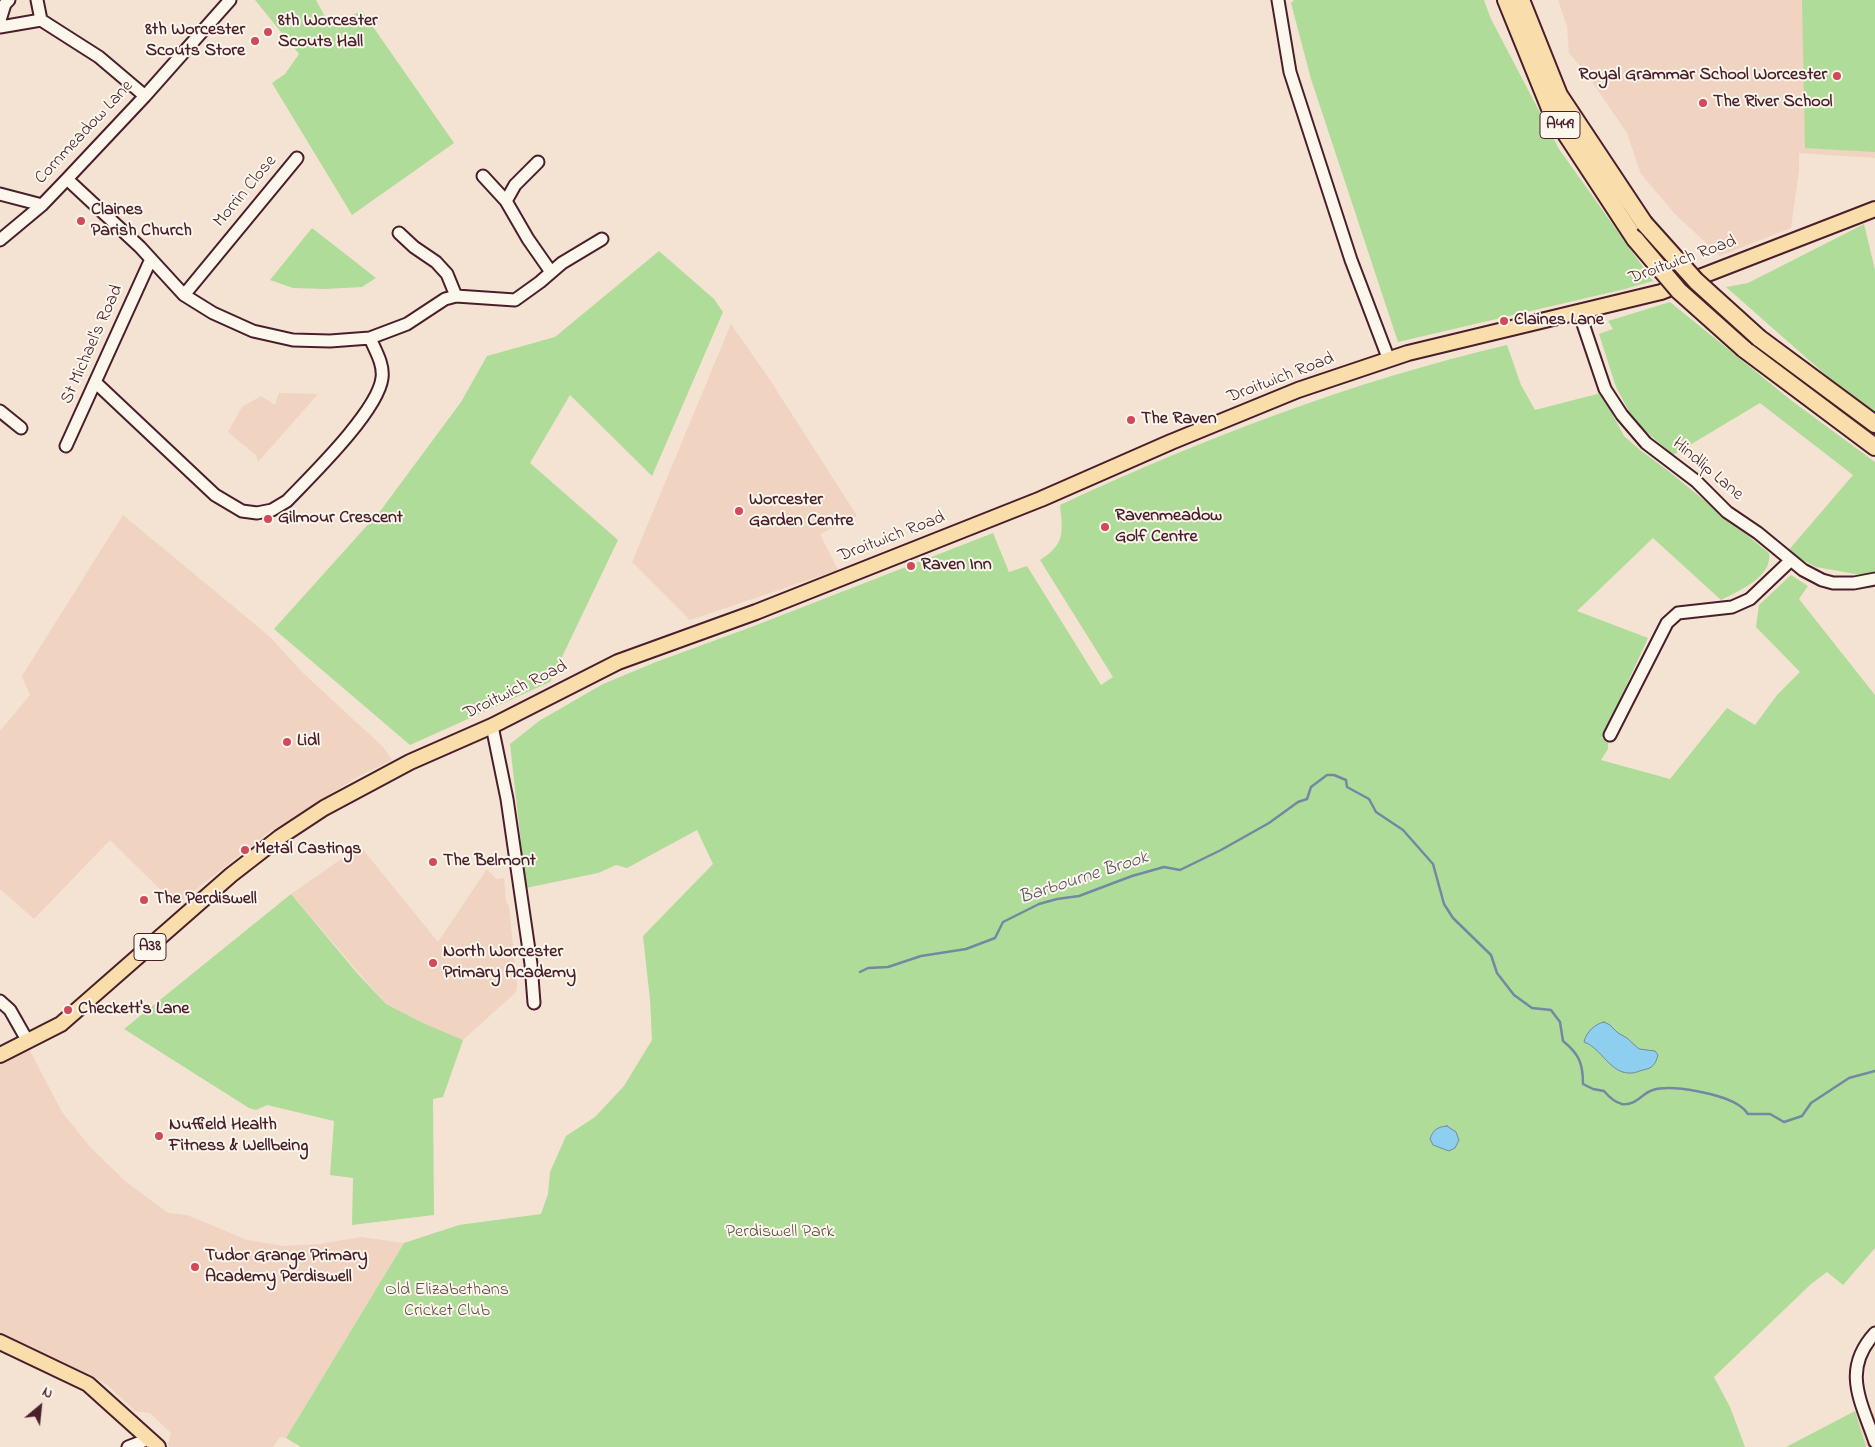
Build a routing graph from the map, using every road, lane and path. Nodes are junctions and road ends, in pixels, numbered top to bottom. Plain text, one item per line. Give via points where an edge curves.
1 (9, 0) edge
2 (37, 0) edge
3 (230, 0) edge
4 (1278, 0) edge
5 (1506, 0) edge
6 (1521, 0) edge
7 (0, 20) edge
8 (41, 20) junction
9 (0, 27) edge
10 (146, 96) junction
11 (297, 158) dead end
12 (538, 162) dead end
13 (483, 176) dead end
14 (67, 179) junction
15 (0, 194) edge
16 (506, 201) junction
17 (42, 205) junction
18 (1875, 209) edge
19 (406, 234) dead end
20 (602, 239) dead end
21 (0, 240) edge
22 (151, 259) junction
23 (551, 272) junction
24 (184, 295) junction
25 (456, 296) junction
26 (1579, 312) junction
27 (370, 338) junction
28 (1389, 360) junction
29 (96, 382) junction
30 (0, 411) edge
31 (1875, 424) edge
32 (21, 428) dead end
33 (66, 446) dead end
34 (1875, 447) edge
35 (1790, 561) junction
36 (1875, 579) edge
37 (492, 726) junction
38 (1610, 735) dead end
39 (0, 1001) edge
40 (534, 1003) dead end
41 (27, 1040) junction
42 (0, 1055) edge
43 (1875, 1333) edge
44 (0, 1342) edge
45 (1875, 1442) edge
46 (154, 1443) edge
47 (128, 1447) edge

1 - 7 street
2 - 8 street
3 - 10 street, Cornmeadow Lane
4 - 28 street via 1290,72 1351,260
5 - 34 highway, A449, bridge via 1551,111 1635,239 1679,291 1744,349
6 - 31 highway, A449, bridge via 1559,95 1644,223 1696,281 1759,338
8 - 9 street
8 - 10 street via 99,57
10 - 14 street, Cornmeadow Lane
11 - 24 street, Morrin Close
12 - 16 street via 515,185
13 - 16 street
14 - 17 street, Cornmeadow Lane
14 - 22 street
15 - 17 street
16 - 23 street
17 - 21 street, Cornmeadow Lane
18 - 26 main road, Droitwich Road / A38 via 1661,292
19 - 25 street via 447,274
20 - 23 street
22 - 24 street
22 - 29 street, St Michael's Road
23 - 25 street via 515,300
24 - 27 street via 213,313 261,333 293,340
25 - 27 street via 444,299 407,324
26 - 28 main road, Droitwich Road / A38
26 - 35 street, Hindlip Lane via 1605,388 1628,423 1646,443
27 - 29 street via 382,376 366,414 287,502 272,510 256,513 242,511 216,495
28 - 37 main road, Droitwich Road / A38 via 1298,390 1006,513 756,612 618,662
29 - 33 street, St Michael's Road
30 - 32 street
35 - 36 street, Hindlip Lane via 1833,583
35 - 38 street via 1750,599 1732,607 1678,613 1667,623
37 - 40 street via 507,799
37 - 41 main road, Droitwich Road / A38 via 410,762 324,808 280,837 231,875 61,1024
39 - 41 street via 10,1010
41 - 42 main road, Droitwich Road / A38
43 - 45 street via 1858,1359 1856,1374 1858,1393
44 - 46 main road via 88,1384
46 - 47 street

